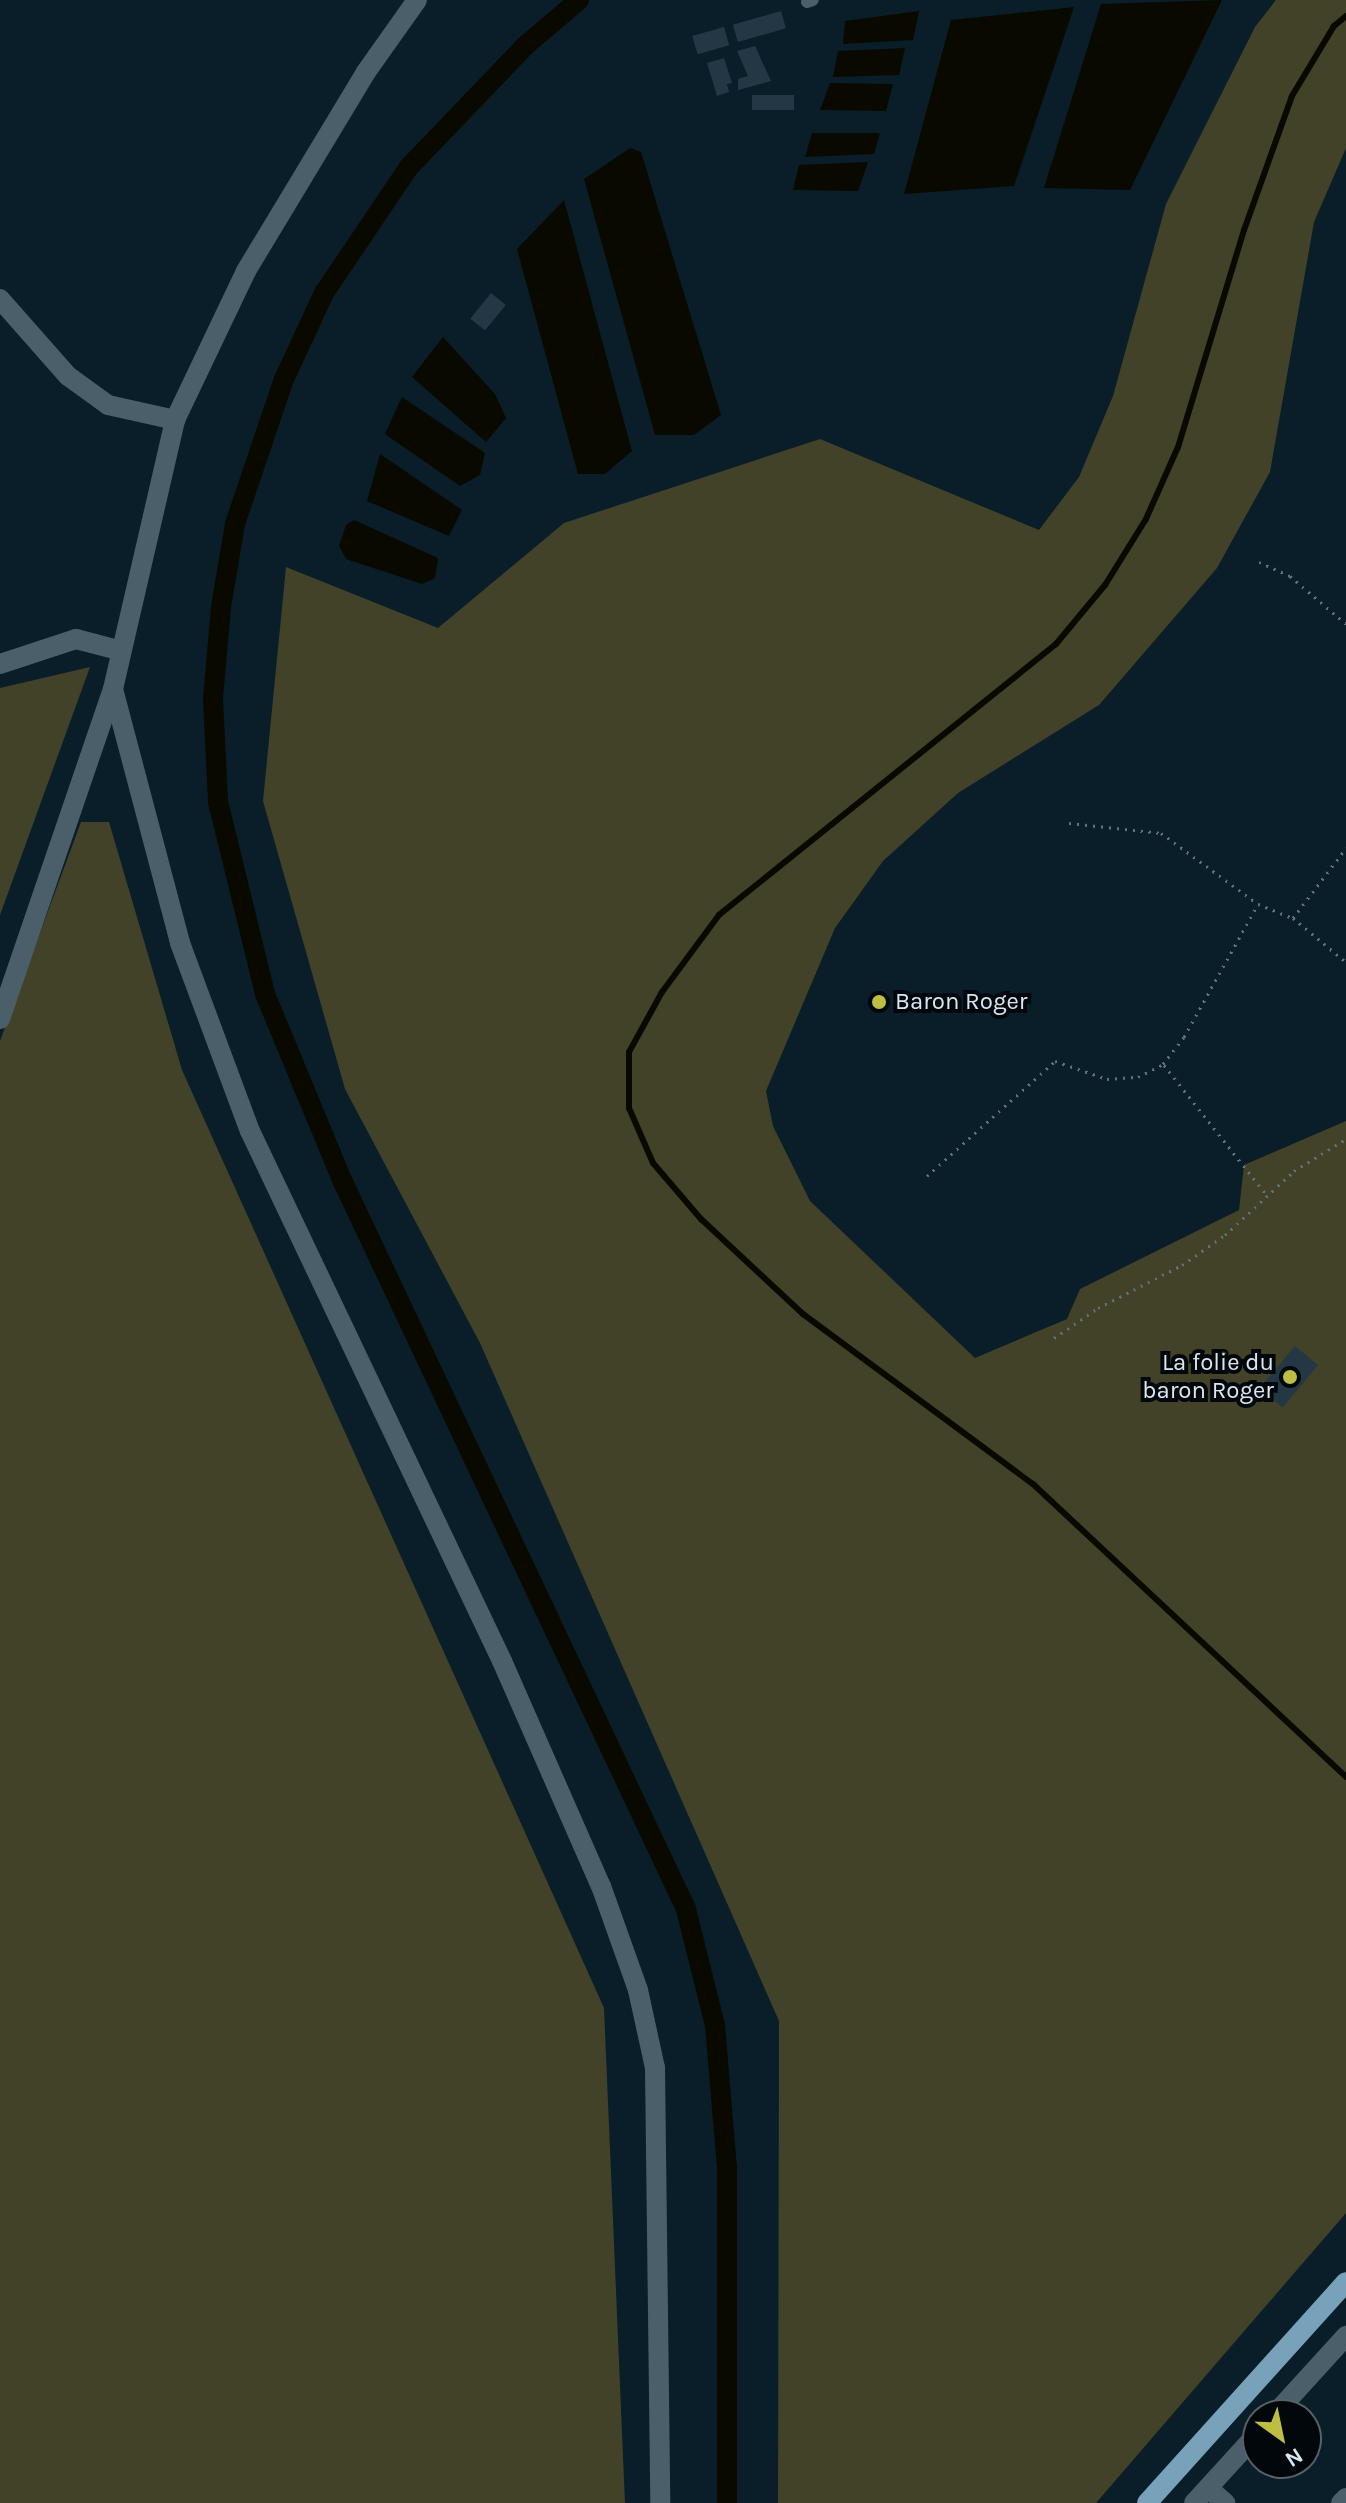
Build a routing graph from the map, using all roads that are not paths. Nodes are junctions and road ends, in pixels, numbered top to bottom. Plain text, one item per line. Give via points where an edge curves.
1 (417, 0) edge
2 (0, 299) edge
3 (175, 420) junction
4 (118, 650) junction
5 (0, 664) edge
6 (113, 689) junction
7 (0, 1019) edge
8 (1346, 2282) edge
9 (1346, 2336) edge
10 (1289, 2399) edge
11 (1242, 2451) edge
12 (1201, 2496) edge
13 (1346, 2498) edge
14 (660, 2503) edge
15 (1147, 2503) edge
16 (1225, 2503) edge
17 (1341, 2503) edge

1 - 3 street via 366,72 246,271
2 - 3 street via 68,376 108,405
3 - 4 street
4 - 5 street via 76,639
4 - 6 street
6 - 7 street
6 - 14 street via 180,943 250,1131 502,1661 601,1886 638,1990 655,2068
8 - 15 main road
9 - 10 street
11 - 12 street
12 - 16 street
13 - 17 street

